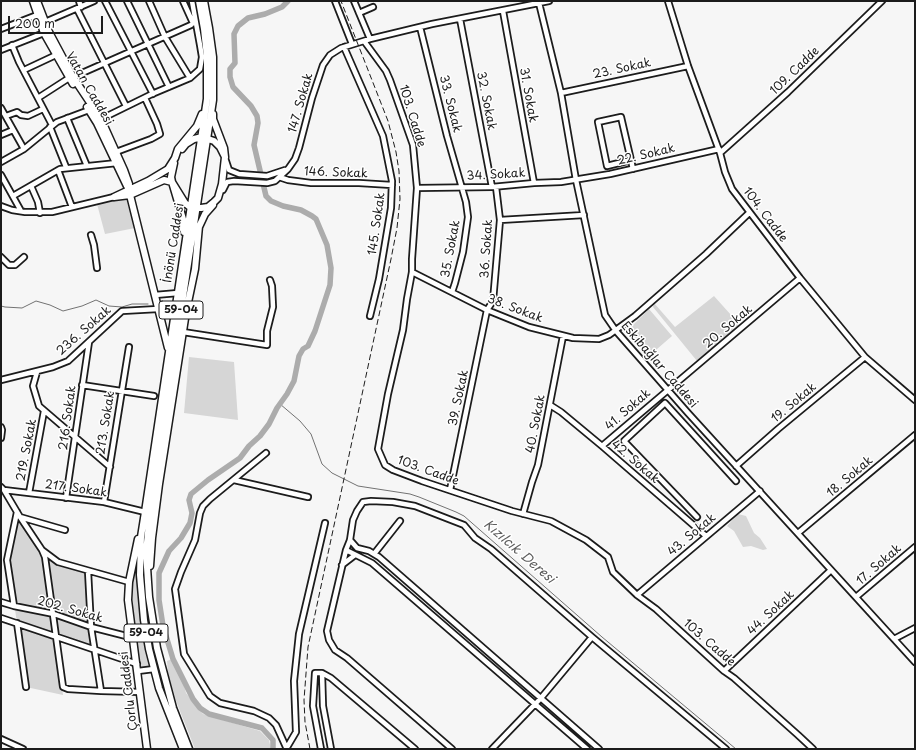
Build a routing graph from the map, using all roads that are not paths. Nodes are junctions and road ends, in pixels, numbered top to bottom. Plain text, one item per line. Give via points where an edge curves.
1 (33, 1) edge
2 (38, 1) edge
3 (79, 1) edge
4 (94, 1) edge
5 (105, 1) edge
6 (127, 1) edge
7 (149, 1) edge
8 (183, 1) edge
9 (192, 1) edge
10 (199, 1) edge
11 (204, 1) edge
12 (335, 1) edge
13 (354, 1) edge
14 (549, 1) edge
15 (668, 1) edge
16 (882, 1) edge
17 (541, 2) edge
18 (373, 7) dead end
19 (79, 8) junction
20 (503, 10) junction
21 (359, 13) junction
22 (38, 15) junction
23 (460, 19) junction
24 (45, 27) junction
25 (420, 27) junction
26 (1, 29) edge
27 (165, 37) junction
28 (370, 39) junction
29 (364, 41) junction
30 (352, 44) junction
31 (12, 45) junction
32 (148, 45) junction
33 (344, 47) junction
34 (1, 50) edge
35 (132, 52) junction
36 (56, 55) junction
37 (105, 64) junction
38 (688, 66) junction
39 (24, 70) junction
40 (71, 77) junction
41 (190, 78) junction
42 (169, 87) junction
43 (561, 93) junction
44 (154, 94) junction
45 (38, 98) junction
46 (145, 98) junction
47 (210, 100) junction
48 (126, 106) junction
49 (1, 108) edge
50 (43, 108) junction
51 (89, 110) junction
52 (6, 116) junction
53 (67, 118) junction
54 (101, 119) junction
55 (51, 126) junction
56 (13, 130) junction
57 (1, 135) edge
58 (205, 137) junction
59 (24, 149) junction
60 (719, 151) junction
61 (116, 152) junction
62 (225, 157) junction
63 (175, 158) junction
64 (631, 160) junction
65 (1, 162) edge
66 (117, 163) junction
67 (87, 166) junction
68 (66, 167) junction
69 (288, 169) junction
70 (633, 169) junction
71 (58, 170) junction
72 (1, 175) edge
73 (279, 177) junction
74 (576, 180) junction
75 (172, 182) junction
76 (534, 183) junction
77 (31, 186) junction
78 (392, 186) junction
79 (461, 186) junction
80 (494, 187) junction
81 (417, 188) junction
82 (129, 191) junction
83 (13, 196) junction
84 (114, 197) joint
85 (218, 198) junction
86 (1, 206) edge
87 (72, 207) junction
88 (194, 208) junction
89 (21, 211) junction
90 (40, 213) junction
91 (749, 213) junction
92 (584, 215) junction
93 (500, 220) junction
94 (198, 226) junction
95 (91, 235) dead end
96 (1, 257) edge
97 (24, 257) dead end
98 (97, 268) dead end
99 (184, 269) junction
100 (412, 272) junction
101 (800, 278) junction
102 (270, 280) dead end
103 (452, 292) junction
104 (178, 293) junction
105 (155, 295) junction
106 (158, 309) junction
107 (487, 310) junction
108 (370, 316) dead end
109 (616, 331) junction
110 (183, 332) junction
111 (563, 336) junction
112 (89, 342) junction
113 (129, 347) dead end
114 (169, 354) junction
115 (866, 357) junction
116 (37, 372) junction
117 (1, 380) edge
118 (82, 385) junction
119 (122, 390) junction
120 (667, 391) junction
121 (154, 396) dead end
122 (915, 400) edge
123 (665, 403) junction
124 (550, 405) junction
125 (44, 411) junction
126 (1, 427) edge
127 (915, 435) edge
128 (75, 437) junction
129 (1, 438) edge
130 (602, 446) junction
131 (266, 454) dead end
132 (736, 466) junction
133 (110, 467) junction
134 (234, 480) junction
135 (736, 481) dead end
136 (3, 488) edge
137 (450, 490) junction
138 (760, 491) junction
139 (29, 493) junction
140 (308, 497) dead end
141 (66, 498) junction
142 (104, 502) junction
143 (17, 512) junction
144 (145, 512) junction
145 (523, 514) junction
146 (20, 517) junction
147 (697, 517) dead end
148 (400, 521) dead end
149 (325, 524) dead end
150 (64, 530) dead end
151 (798, 533) junction
152 (706, 536) junction
153 (350, 540) junction
154 (915, 547) edge
155 (42, 550) junction
156 (346, 550) junction
157 (374, 554) junction
158 (355, 555) junction
159 (342, 565) junction
160 (831, 570) junction
161 (88, 571) junction
162 (129, 582) junction
163 (637, 595) junction
164 (856, 597) junction
165 (1, 602) edge
166 (14, 606) junction
167 (54, 614) junction
168 (1, 618) edge
169 (152, 619) junction
170 (17, 623) junction
171 (91, 627) junction
172 (915, 628) edge
173 (592, 637) junction
174 (56, 638) junction
175 (134, 638) junction
176 (894, 639) junction
177 (95, 651) junction
178 (915, 662) edge
179 (137, 668) junction
180 (154, 669) junction
181 (724, 671) junction
182 (322, 673) junction
183 (26, 687) dead end
184 (101, 691) junction
185 (140, 692) junction
186 (541, 698) junction
187 (534, 704) junction
188 (1, 739) edge
189 (181, 747) edge
190 (286, 748) edge
191 (23, 749) edge
192 (147, 749) edge
193 (189, 749) edge
194 (321, 749) edge
195 (331, 749) edge
196 (415, 749) edge
197 (452, 749) edge
198 (492, 749) edge
199 (586, 749) edge
200 (599, 749) edge
201 (726, 749) edge
202 (813, 749) edge

1 - 22 main road, Vatan Caddesi
2 - 24 main road, Vatan Caddesi
3 - 19 street
4 - 19 street
5 - 35 street
6 - 32 street
7 - 27 street
8 - 27 street via 193,23
9 - 41 street via 202,57 200,69
10 - 47 main road, İnönü Caddesi / 59-04
11 - 47 main road, 59-04 via 212,57
12 - 30 street
13 - 21 street
14 - 17 street, 147. Sokak
15 - 38 street, 104. Cadde
16 - 60 street, 109. Cadde via 788,92
17 - 20 street, 147. Sokak
17 - 43 street, Eskibağlar Caddesi
18 - 21 street
19 - 24 street
19 - 37 street
20 - 23 street, 147. Sokak
20 - 76 street, 31. Sokak
21 - 28 street
22 - 24 main road, Vatan Caddesi
22 - 26 street
23 - 25 street, 147. Sokak
23 - 80 street, 32. Sokak
24 - 31 street
24 - 36 main road, Vatan Caddesi
24 - 40 main road, Vatan Caddesi
25 - 28 street, 147. Sokak
25 - 79 street, 33. Sokak
27 - 32 street
27 - 41 street
28 - 29 street, 147. Sokak
29 - 30 street, 147. Sokak
29 - 81 street, 103. Cadde via 386,71 392,86 413,145
30 - 33 street, 147. Sokak
31 - 34 street
31 - 39 street
32 - 35 street
32 - 42 street
33 - 69 street, 147. Sokak via 330,56 323,65 299,148
33 - 78 street, 145. Sokak via 383,136
35 - 37 street
35 - 44 street
36 - 39 street
36 - 40 main road, Vatan Caddesi
37 - 40 street
37 - 48 street
38 - 43 street, 23. Sokak
38 - 60 street, 104. Cadde
39 - 45 street
40 - 45 street
40 - 51 main road, Vatan Caddesi
40 - 54 main road, Vatan Caddesi
41 - 42 street
42 - 44 street
43 - 74 street, Eskibağlar Caddesi
44 - 46 street
45 - 50 street
46 - 48 street
46 - 61 street via 160,134
47 - 58 main road, İnönü Caddesi / 59-04
47 - 62 main road
47 - 63 main road via 200,120 178,149
48 - 54 street
49 - 52 street
50 - 52 street via 28,116 17,112
50 - 55 street
51 - 53 street
51 - 66 main road, Vatan Caddesi
52 - 56 street
53 - 55 street
53 - 67 street
54 - 61 main road, Vatan Caddesi
55 - 59 street
55 - 68 street
56 - 57 street
56 - 59 street
58 - 62 main road via 220,147
58 - 63 main road via 186,144
58 - 88 main road, İnönü Caddesi / 59-04
59 - 65 street
60 - 70 street, 22. Sokak
60 - 91 street, 104. Cadde via 732,189
61 - 82 main road, Vatan Caddesi via 129,184
62 - 69 street via 227,167 239,174 267,176
62 - 85 main road
63 - 75 main road
63 - 82 main road via 168,169
64 - 64 street via 621,117 598,122 607,166
64 - 70 street
66 - 67 street
66 - 82 main road, Vatan Caddesi
67 - 68 street
68 - 71 street
69 - 73 street, 147. Sokak
70 - 74 street, 22. Sokak
71 - 77 street
71 - 87 street
72 - 83 street
73 - 78 street, 146. Sokak via 311,183
73 - 85 street, 147. Sokak via 267,183 228,182
74 - 76 street, 34. Sokak
74 - 92 street, Eskibağlar Caddesi
75 - 82 main road via 164,180
75 - 88 main road via 185,203
75 - 99 main road via 184,224
76 - 80 street, 34. Sokak
77 - 83 street
77 - 90 street
78 - 108 street, 145. Sokak via 380,279
79 - 80 street, 34. Sokak
79 - 81 street, 34. Sokak
79 - 103 street, 35. Sokak via 468,217 463,252
80 - 93 street, 36. Sokak
81 - 100 street, 103. Cadde
82 - 84 main road
82 - 105 main road, Vatan Caddesi
83 - 89 street
84 - 87 street
85 - 88 main road via 208,207
85 - 94 main road
86 - 89 street
87 - 90 street
88 - 99 main road, İnönü Caddesi / 59-04
89 - 90 street
91 - 101 street, 104. Cadde
91 - 109 street via 706,254
92 - 93 street
92 - 109 street, Eskibağlar Caddesi via 605,315
93 - 107 street, 36. Sokak via 493,301
94 - 99 main road
94 - 110 main road via 195,269
95 - 98 street
96 - 97 street via 9,265 15,265
99 - 104 main road, İnönü Caddesi / 59-04
99 - 169 main road, 59-04 via 147,537 147,574
100 - 103 street, 38. Sokak
100 - 137 street, 103. Cadde via 404,330 378,449 385,465 393,470
101 - 115 street, 104. Cadde
101 - 120 street, 20. Sokak
102 - 110 street via 273,307 267,332 267,345
103 - 107 street, 38. Sokak
104 - 105 street
104 - 114 main road, İnönü Caddesi / 59-04
105 - 106 main road, Vatan Caddesi
106 - 112 street, 236. Sokak via 122,311
106 - 114 main road, Vatan Caddesi
107 - 111 street, 38. Sokak via 529,327
107 - 137 street, 39. Sokak
109 - 111 street, 38. Sokak via 600,339
109 - 120 street, Eskibağlar Caddesi
110 - 169 main road via 152,538
111 - 124 street, 40. Sokak
112 - 116 street, 236. Sokak via 68,361
112 - 118 street, 216. Sokak
113 - 119 street, 213. Sokak
114 - 144 main road, İnönü Caddesi / 59-04
115 - 122 street, 104. Cadde
115 - 132 street, 19. Sokak
116 - 117 street, 236. Sokak
116 - 125 street via 33,386 39,406
118 - 119 street
118 - 128 street, 216. Sokak
119 - 121 street
119 - 133 street, 213. Sokak
120 - 123 street
120 - 130 street, 41. Sokak
120 - 132 street, Eskibağlar Caddesi
123 - 135 street
123 - 147 street via 624,441
124 - 130 street, 42. Sokak
124 - 145 street, 40. Sokak via 538,465
125 - 128 street
125 - 139 street, 219. Sokak
126 - 129 street
127 - 151 street, 18. Sokak
128 - 133 street
128 - 141 street, 216. Sokak
130 - 152 street, 42. Sokak
131 - 134 street
132 - 138 street, Eskibağlar Caddesi
133 - 142 street, 213. Sokak
134 - 140 street
134 - 190 street via 203,506 195,540 174,590 184,654 210,696 220,703 254,711 269,718 276,725
136 - 139 street, 217. Sokak
136 - 143 street
137 - 145 street, 103. Cadde
138 - 151 street, Eskibağlar Caddesi
138 - 152 street, 43. Sokak
139 - 141 street, 217. Sokak
141 - 142 street, 217. Sokak
142 - 144 street, 217. Sokak
143 - 146 street
143 - 166 street via 7,560
144 - 162 main road, Çorlu Caddesi
144 - 180 main road, 59-04 via 141,537 140,575 144,620
145 - 163 street, 103. Cadde via 551,522 586,540 608,557 613,572
146 - 150 street
146 - 155 street
148 - 157 street
149 - 190 street via 299,634 294,681 296,732
151 - 160 street, Eskibağlar Caddesi
152 - 163 street, 43. Sokak
153 - 156 street
153 - 157 street via 357,548
153 - 173 street via 356,511 363,502 393,502 415,506 457,522 464,525 475,538
154 - 164 street, 17. Sokak
155 - 161 street via 58,562
155 - 167 street
156 - 158 street
156 - 159 street
157 - 186 street
158 - 159 street
158 - 187 street via 372,563
159 - 197 street via 327,631 329,640 335,650
160 - 164 street, Eskibağlar Caddesi
160 - 181 street, 44. Sokak
161 - 162 street
161 - 171 street
162 - 175 main road, Çorlu Caddesi via 128,600
163 - 181 street, 103. Cadde
164 - 176 street, Eskibağlar Caddesi
165 - 166 street, 202. Sokak
166 - 167 street, 202. Sokak
167 - 171 street, 202. Sokak
167 - 174 street
168 - 170 street
169 - 193 main road, 59-04 via 166,685
170 - 174 street
170 - 183 street
171 - 175 street, 202. Sokak
171 - 177 street
172 - 176 street
173 - 186 street
173 - 201 street
174 - 177 street
174 - 184 street via 64,687
175 - 179 main road, Çorlu Caddesi
176 - 178 street, Eskibağlar Caddesi
177 - 179 street
177 - 184 street
179 - 180 street
179 - 185 main road, Çorlu Caddesi
180 - 189 main road, 59-04
181 - 202 street, 103. Cadde
182 - 194 street via 315,673 313,706
182 - 195 street via 323,706
182 - 196 street
184 - 185 street
185 - 192 main road, Çorlu Caddesi
186 - 187 street
186 - 200 street
187 - 198 street
187 - 199 street
188 - 191 street

